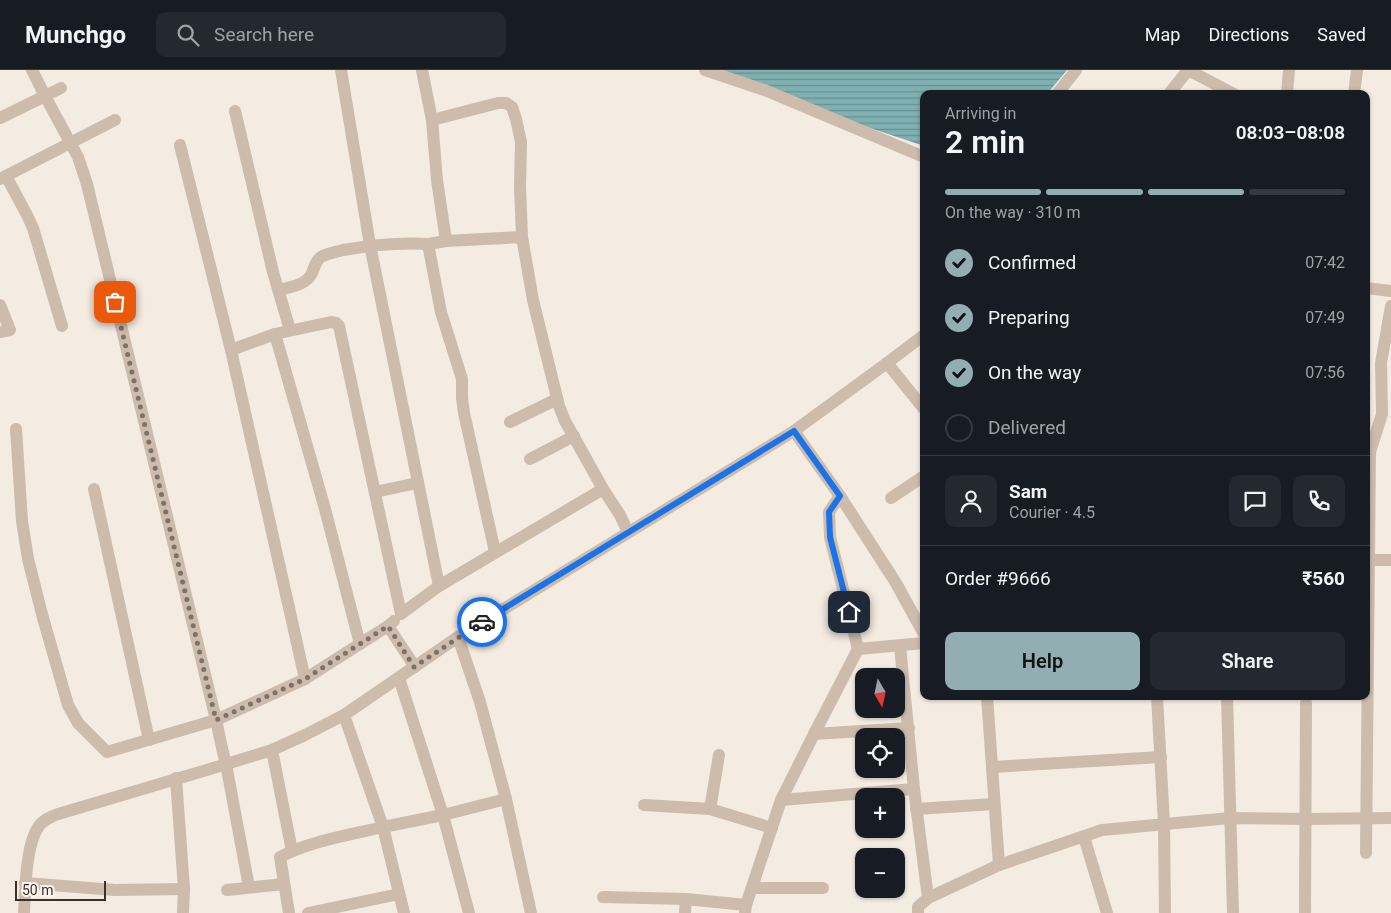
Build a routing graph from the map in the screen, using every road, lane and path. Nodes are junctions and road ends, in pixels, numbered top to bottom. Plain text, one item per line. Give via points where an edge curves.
1 (32, 70) edge
2 (341, 70) edge
3 (422, 70) edge
4 (705, 70) edge
5 (1076, 70) edge
6 (1188, 70) edge
7 (1289, 70) edge
8 (1357, 70) edge
9 (61, 88) dead end
10 (1060, 90) edge
11 (1172, 90) edge
12 (1226, 90) edge
13 (1287, 90) edge
14 (1354, 90) edge
15 (45, 96) junction
16 (235, 111) dead end
17 (0, 118) edge
18 (115, 120) dead end
19 (432, 120) junction
20 (71, 142) junction
21 (180, 145) dead end
22 (920, 155) edge
23 (3, 178) edge
24 (522, 237) junction
25 (446, 241) junction
26 (428, 244) junction
27 (370, 245) junction
28 (1370, 289) edge
29 (279, 290) junction
30 (1391, 292) edge
31 (0, 305) edge
32 (1391, 306) edge
33 (62, 326) dead end
34 (290, 330) junction
35 (0, 332) edge
36 (275, 334) junction
37 (920, 338) edge
38 (231, 350) junction
39 (887, 363) junction
40 (1386, 363) edge
41 (557, 399) junction
42 (920, 404) edge
43 (1386, 414) edge
44 (510, 422) dead end
45 (16, 429) dead end
46 (794, 431) junction
47 (574, 436) junction
48 (1370, 452) edge
49 (530, 459) dead end
50 (920, 479) edge
51 (418, 482) junction
52 (94, 489) dead end
53 (375, 492) junction
54 (606, 492) junction
55 (840, 496) junction
56 (892, 498) dead end
57 (628, 532) junction
58 (495, 552) junction
59 (1370, 560) edge
60 (1391, 560) edge
61 (439, 586) junction
62 (401, 614) junction
63 (920, 627) edge
64 (391, 630) junction
65 (458, 637) junction
66 (360, 644) junction
67 (920, 644) edge
68 (900, 646) junction
69 (858, 649) junction
70 (414, 667) junction
71 (399, 678) junction
72 (305, 679) junction
73 (987, 700) edge
74 (1158, 700) edge
75 (1227, 700) edge
76 (1367, 700) edge
77 (1306, 703) dead end
78 (344, 715) junction
79 (217, 724) junction
80 (909, 728) junction
81 (814, 734) junction
82 (149, 740) junction
83 (272, 750) junction
84 (719, 755) dead end
85 (1161, 757) junction
86 (226, 764) junction
87 (992, 767) junction
88 (176, 778) junction
89 (914, 789) junction
90 (506, 799) junction
91 (781, 800) junction
92 (994, 804) junction
93 (644, 805) dead end
94 (710, 809) junction
95 (916, 809) junction
96 (443, 815) junction
97 (1230, 818) junction
98 (1367, 818) junction
99 (1391, 818) edge
100 (1305, 819) junction
101 (1164, 824) junction
102 (383, 827) junction
103 (772, 828) junction
104 (1084, 837) junction
105 (292, 851) junction
106 (1366, 853) dead end
107 (998, 865) junction
108 (25, 884) junction
109 (284, 884) junction
110 (249, 887) junction
111 (752, 888) junction
112 (824, 888) dead end
113 (184, 889) junction
114 (227, 890) dead end
115 (399, 894) junction
116 (603, 896) dead end
117 (928, 898) junction
118 (686, 899) junction
119 (746, 909) edge
120 (24, 913) edge
121 (183, 913) edge
122 (289, 913) edge
123 (308, 913) edge
124 (404, 913) edge
125 (469, 913) edge
126 (531, 913) edge
127 (685, 913) edge
128 (918, 913) edge
129 (1106, 913) edge
130 (1165, 913) edge
131 (1233, 913) edge
132 (1304, 913) edge

1 - 15 street
2 - 27 street
3 - 19 street
4 - 22 street via 767,91
5 - 10 street
6 - 11 street
6 - 12 street
7 - 13 street
8 - 14 street
9 - 15 street
15 - 17 street
15 - 20 street
16 - 29 street
18 - 20 street
19 - 24 street via 498,103 512,107 521,142
19 - 25 street
20 - 23 street
20 - 79 street via 87,184
21 - 38 street
23 - 33 street via 33,228
24 - 25 street
24 - 41 street via 533,300
25 - 26 street
26 - 27 street
26 - 58 street via 441,312 462,379 464,413
27 - 29 street via 322,256 314,264 312,275 300,284
27 - 51 street
28 - 30 street
29 - 34 street
31 - 35 street via 10,330
32 - 40 street
34 - 36 street
34 - 53 street via 331,322 339,326
36 - 38 street
36 - 66 street
37 - 39 street
38 - 72 street
39 - 42 street
39 - 46 street
40 - 43 street
41 - 44 street
41 - 47 street
43 - 48 street
45 - 82 street via 22,522 28,559 68,705 78,723 107,752
46 - 55 street
46 - 57 street
47 - 49 street
47 - 54 street
50 - 56 street
51 - 53 street
51 - 61 street
52 - 82 street
53 - 62 street
54 - 57 street
54 - 58 street
55 - 63 street
55 - 69 street via 829,512 830,537
57 - 65 street
58 - 61 street
59 - 60 street
61 - 62 street
62 - 64 street
64 - 66 street
64 - 70 street
65 - 70 street
65 - 90 street via 480,702
66 - 72 street
67 - 68 street
68 - 69 street
68 - 80 street
69 - 81 street
70 - 71 street
71 - 78 street
71 - 96 street
72 - 79 street
73 - 87 street
74 - 85 street
75 - 97 street
76 - 98 street
77 - 100 street
78 - 83 street
78 - 102 street
79 - 82 street
79 - 86 street
80 - 81 street
80 - 89 street
81 - 91 street
83 - 86 street
83 - 105 street
84 - 94 street
85 - 87 street
85 - 101 street
86 - 88 street
86 - 110 street
87 - 92 street
88 - 108 street via 45,820 31,846
88 - 113 street
89 - 91 street
89 - 95 street
90 - 96 street
90 - 126 street
91 - 103 street
92 - 95 street
92 - 107 street
93 - 94 street
94 - 103 street
95 - 117 street
96 - 102 street
96 - 125 street
97 - 100 street
97 - 101 street
97 - 131 street
98 - 99 street
98 - 100 street
98 - 106 street
100 - 132 street
101 - 104 street via 1102,830
101 - 130 street
102 - 105 street
102 - 115 street
103 - 111 street
104 - 107 street
104 - 129 street
105 - 109 street via 280,857
107 - 117 street
108 - 113 street via 115,890
108 - 120 street
109 - 110 street
109 - 122 street
110 - 114 street
111 - 112 street
111 - 119 street
113 - 121 street
115 - 123 street
115 - 124 street
116 - 118 street
117 - 128 street via 918,907
118 - 119 street
118 - 127 street

